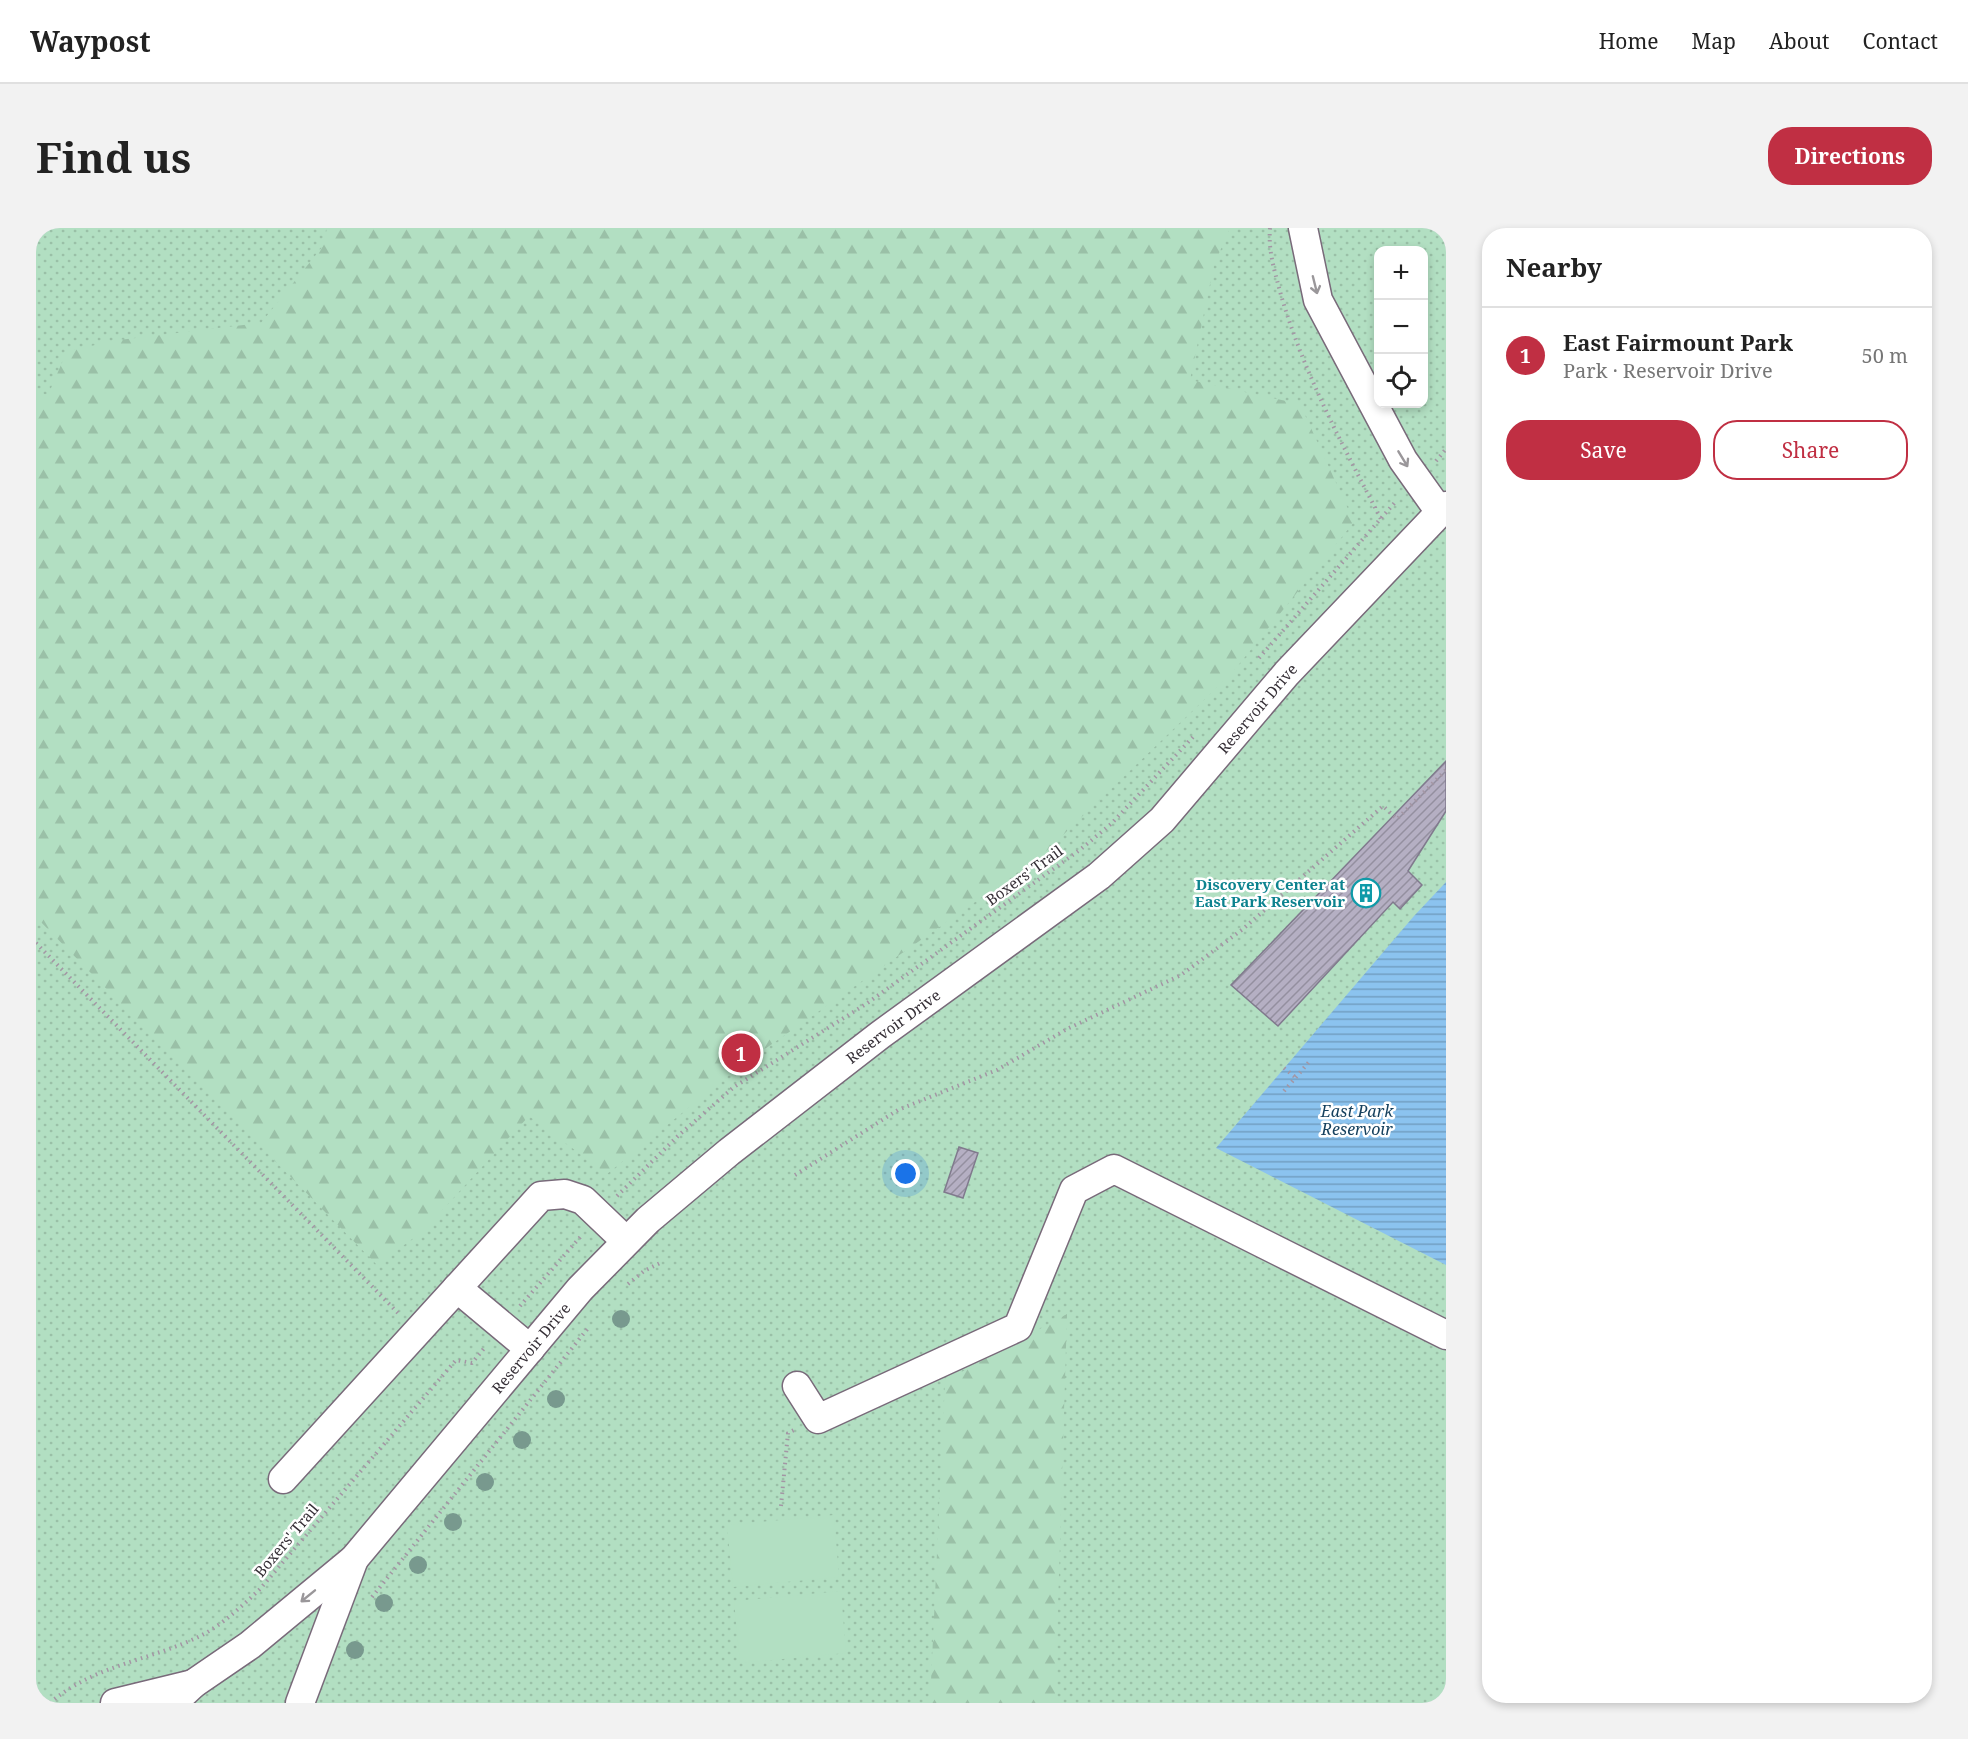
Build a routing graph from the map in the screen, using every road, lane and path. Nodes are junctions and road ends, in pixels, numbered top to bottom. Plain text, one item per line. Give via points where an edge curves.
1 (1270, 228) edge
2 (1303, 228) edge
3 (1446, 449) edge
4 (1434, 464) dead end
5 (1397, 500) dead end
6 (1443, 509) edge
7 (1380, 519) junction
8 (1254, 664) dead end
9 (1195, 734) dead end
10 (1446, 770) edge
11 (36, 943) edge
12 (1309, 1062) dead end
13 (1284, 1068) dead end
14 (1295, 1077) junction
15 (1284, 1091) dead end
16 (795, 1175) dead end
17 (616, 1198) dead end
18 (587, 1229) dead end
19 (626, 1240) junction
20 (660, 1263) dead end
21 (457, 1288) junction
22 (621, 1291) dead end
23 (384, 1301) dead end
24 (513, 1314) dead end
25 (591, 1324) dead end
26 (1446, 1335) edge
27 (493, 1339) dead end
28 (530, 1349) junction
29 (796, 1386) dead end
30 (818, 1419) junction
31 (283, 1479) dead end
32 (781, 1506) dead end
33 (354, 1559) junction
34 (369, 1600) dead end
35 (183, 1694) edge
36 (50, 1703) edge
37 (115, 1703) edge
38 (300, 1703) edge

1 - 7 path via 1268,249 1293,336
2 -> 6 street via 1318,300 1403,460
3 - 4 path
5 - 7 path
6 - 19 street, Reservoir Drive via 1287,673 1162,820 1099,876 880,1035 735,1147
7 - 8 path
9 - 17 path, Boxers' Trail via 1127,808 1081,849 866,1004 734,1087
10 - 16 path via 1397,819 1383,806 1243,930 1181,975 1067,1029 997,1070 898,1110
11 - 23 path
12 - 14 path
13 - 14 path
14 - 15 path
18 - 24 path
19 - 21 street via 583,1200 566,1194 541,1196
19 - 28 street, Reservoir Drive
20 - 22 path
21 - 28 street
21 - 31 street
25 - 34 path
26 - 30 street via 1114,1168 1074,1190 1018,1327
27 - 36 path, Boxers' Trail via 472,1363 456,1360 261,1589 239,1609 196,1639 85,1678
28 - 33 street, Reservoir Drive
29 - 30 street
30 - 32 path via 788,1433
33 -> 35 street, Reservoir Drive via 250,1645
33 - 38 street, Reservoir Drive
35 - 37 street

